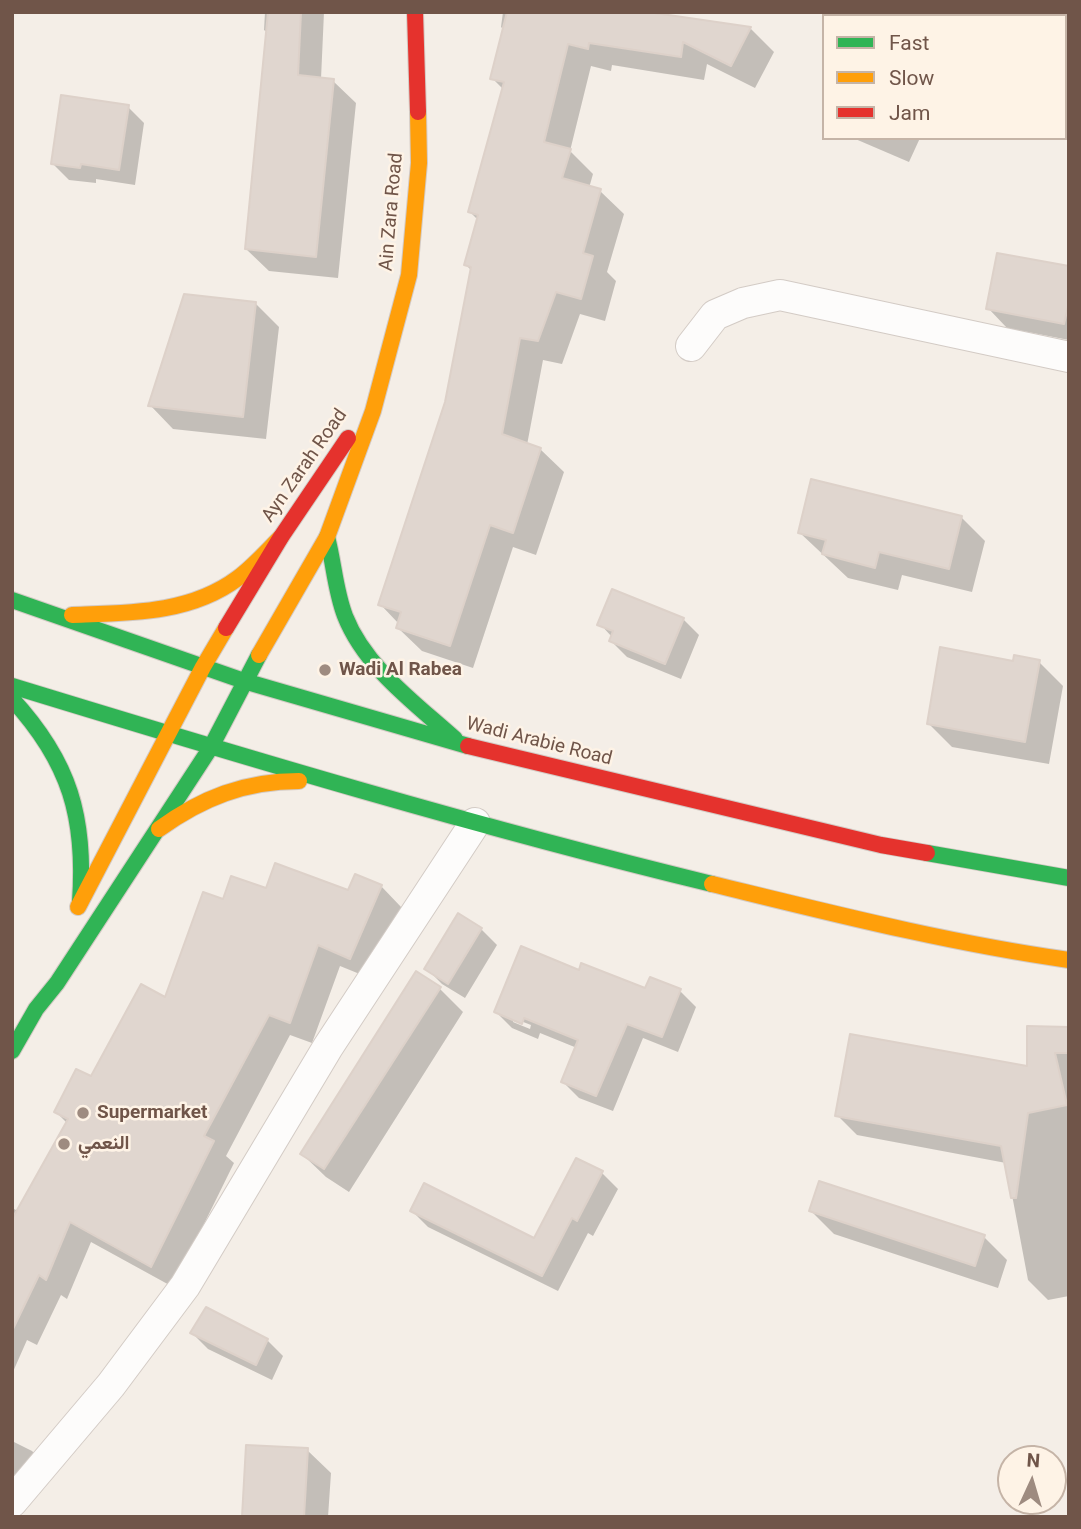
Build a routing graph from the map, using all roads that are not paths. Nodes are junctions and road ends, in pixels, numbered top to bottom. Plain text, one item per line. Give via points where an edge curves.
1 (415, 12) edge
2 (691, 346) dead end
3 (1069, 357) edge
4 (373, 411) junction
5 (281, 537) junction
6 (327, 537) junction
7 (12, 600) edge
8 (57, 616) junction
9 (203, 667) junction
10 (244, 681) junction
11 (12, 686) edge
12 (12, 699) edge
13 (169, 734) junction
14 (462, 745) junction
15 (211, 747) junction
16 (335, 782) junction
17 (475, 822) junction
18 (159, 829) junction
19 (1069, 878) edge
20 (80, 902) junction
21 (68, 927) dead end
22 (1069, 960) edge
23 (51, 964) dead end
24 (36, 1009) junction
25 (12, 1051) edge
26 (12, 1502) edge

1 - 4 main road, Ain Zara Road via 419,163 409,275
2 - 3 street via 716,315 780,295
4 - 5 main road, Ayn Zarah Road via 357,423
4 - 6 main road, Ayn Zarah Road
5 - 8 main road via 239,578 204,598 177,607
5 - 9 main road, Ayn Zarah Road
6 - 10 main road, Ayn Zarah Road
6 - 14 main road via 338,596 368,657
7 - 8 main road, Wadi Arabie Road
8 - 9 main road, Wadi Arabie Road
9 - 10 main road, Wadi Arabie Road
9 - 13 main road, Ayn Zarah Road
10 - 14 main road, Wadi Arabie Road
10 - 15 main road, Ayn Zarah Road
11 - 13 main road
12 - 20 main road via 56,757 75,803 83,853
13 - 15 main road
13 - 20 main road, Ayn Zarah Road
14 - 19 main road, Wadi Arabie Road via 881,845
15 - 16 main road
15 - 18 main road, Ayn Zarah Road
16 - 17 main road
16 - 18 main road via 262,782 234,787 182,811
17 - 22 main road via 875,924
17 - 26 street via 328,1047 185,1286 111,1385
18 - 24 main road, Ayn Zarah Road
20 - 21 main road, Ayn Zarah Road
23 - 24 main road
24 - 25 main road

